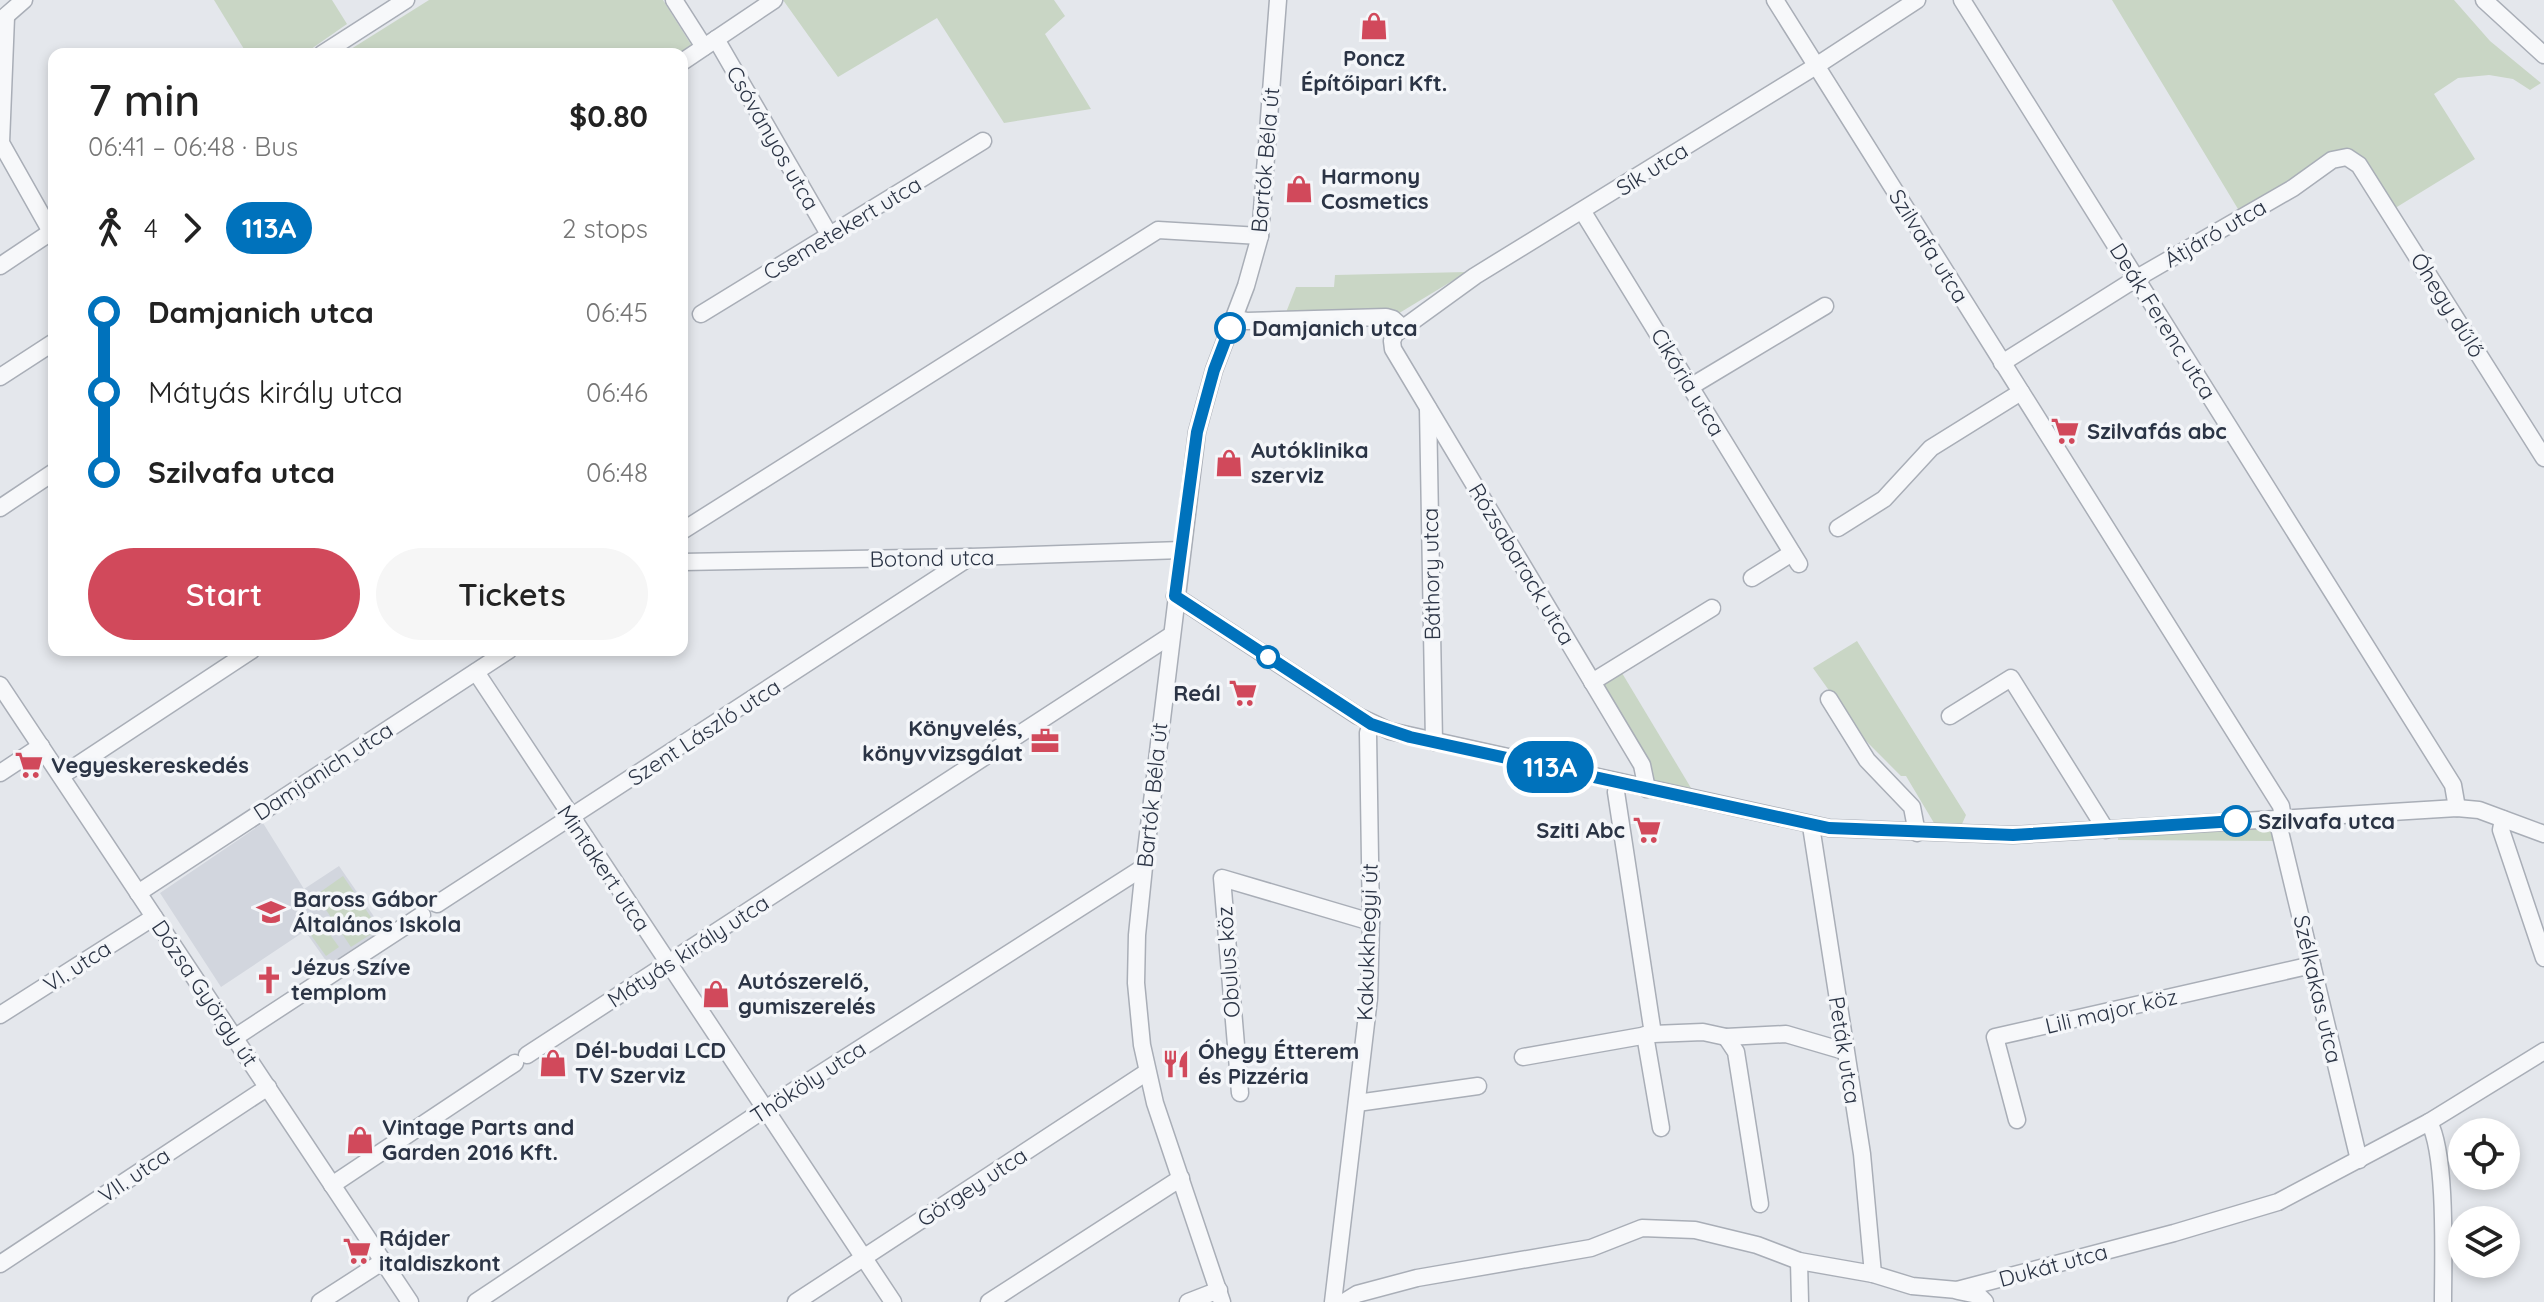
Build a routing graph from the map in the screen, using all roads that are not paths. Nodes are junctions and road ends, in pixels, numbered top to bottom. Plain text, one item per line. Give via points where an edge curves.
1 (24, 0) edge
2 (406, 0) edge
3 (674, 0) edge
4 (774, 0) edge
5 (1278, 0) edge
6 (1775, 0) edge
7 (1917, 0) edge
8 (1962, 0) edge
9 (2484, 0) edge
10 (3, 19) edge
11 (710, 43) junction
12 (331, 48) edge
13 (2, 54) edge
14 (2544, 55) edge
15 (688, 58) edge
16 (1816, 66) junction
17 (983, 141) dead end
18 (2347, 157) joint
19 (1583, 212) junction
20 (48, 224) edge
21 (48, 236) edge
22 (830, 236) junction
23 (1260, 236) junction
24 (0, 266) edge
25 (2137, 278) junction
26 (1825, 306) dead end
27 (701, 314) dead end
28 (1234, 318) junction
29 (1398, 335) junction
30 (48, 346) edge
31 (2002, 363) junction
32 (0, 377) edge
33 (1690, 387) junction
34 (2021, 392) junction
35 (1428, 407) junction
36 (2544, 458) edge
37 (48, 476) edge
38 (0, 508) edge
39 (688, 527) edge
40 (1838, 528) dead end
41 (1182, 550) junction
42 (970, 557) junction
43 (688, 562) edge
44 (1752, 578) dead end
45 (1175, 596) junction
46 (1712, 608) dead end
47 (1170, 636) junction
48 (243, 656) edge
49 (500, 656) edge
50 (476, 672) junction
51 (1592, 682) junction
52 (0, 685) edge
53 (1829, 699) dead end
54 (1950, 716) dead end
55 (1371, 724) junction
56 (1434, 742) junction
57 (41, 746) junction
58 (0, 773) edge
59 (61, 776) junction
60 (1618, 782) junction
61 (1647, 789) junction
62 (2457, 808) junction
63 (2280, 818) junction
64 (571, 819) junction
65 (2503, 819) junction
66 (1811, 826) junction
67 (2106, 830) junction
68 (1917, 833) junction
69 (2544, 834) edge
70 (1144, 867) junction
71 (138, 893) junction
72 (437, 904) dead end
73 (422, 915) dead end
74 (154, 917) junction
75 (1371, 922) junction
76 (2544, 958) edge
77 (668, 964) junction
78 (2312, 965) junction
79 (0, 1015) edge
80 (1649, 1034) junction
81 (1726, 1037) junction
82 (234, 1038) junction
83 (1844, 1051) junction
84 (2544, 1051) edge
85 (1523, 1057) dead end
86 (1147, 1072) junction
87 (1478, 1086) dead end
88 (268, 1087) junction
89 (1240, 1093) dead end
90 (1357, 1103) junction
91 (765, 1109) junction
92 (2017, 1120) dead end
93 (2429, 1122) junction
94 (1661, 1128) dead end
95 (2359, 1160) junction
96 (1181, 1178) junction
97 (332, 1185) junction
98 (1760, 1204) dead end
99 (864, 1258) junction
100 (1799, 1261) junction
101 (382, 1262) junction
102 (0, 1264) edge
103 (1873, 1274) junction
104 (1957, 1290) junction
105 (1221, 1296) edge
106 (320, 1302) edge
107 (410, 1302) edge
108 (476, 1302) edge
109 (796, 1302) edge
110 (893, 1302) edge
111 (989, 1302) edge
112 (1188, 1302) edge
113 (1333, 1302) edge
114 (1344, 1302) edge
115 (1800, 1302) edge
116 (1985, 1302) edge
117 (2443, 1302) edge

1 - 10 street
2 - 12 street
3 - 11 street, Csóványos utca
4 - 11 street
5 - 23 street, Bartók Béla út
6 - 16 street, Szilvafa utca
7 - 16 street, Sík utca
8 - 25 street, Deák Ferenc utca
9 - 14 street
10 - 13 street
11 - 15 street
11 - 22 street, Csóványos utca
13 - 20 street via 1,143
16 - 19 street, Sík utca
16 - 31 street, Szilvafa utca
17 - 22 street, Csemetekert utca
18 - 25 street, Átjáró utca via 2332,160
18 - 36 street, Óhegy dűlő via 2359,165
19 - 29 street, Sík utca via 1475,276
19 - 33 street, Cikória utca
21 - 24 street
22 - 27 street, Csemetekert utca
23 - 28 street, Bartók Béla út
23 - 39 street via 1158,230
25 - 31 street, Átjáró utca
25 - 62 street, Deák Ferenc utca via 2453,785
26 - 33 street
28 - 29 street via 1386,317 1393,319
28 - 41 street, Bartók Béla út via 1197,432
29 - 35 street, Rózsabarack utca via 1393,349
30 - 32 street
31 - 34 street, Szilvafa utca
33 - 44 street, Cikória utca via 1795,558
34 - 40 street via 1931,448 1884,499
34 - 63 street, Szilvafa utca via 2281,806
35 - 51 street, Rózsabarack utca
35 - 56 street, Báthory utca
37 - 38 street
41 - 42 street, Botond utca
41 - 45 street, Bartók Béla út
42 - 43 street, Botond utca
42 - 64 street, Szent László utca
45 - 47 street, Bartók Béla út
45 - 55 street
46 - 51 street
47 - 70 street, Bartók Béla út
47 - 77 street, Mátyás király utca
48 - 59 street
49 - 50 street, Damjanich utca
50 - 64 street, Mintakert utca
50 - 71 street, Damjanich utca
51 - 61 street, Rózsabarack utca via 1642,765
52 - 57 street, Dózsa György út
53 - 68 street via 1867,760 1912,807
54 - 67 street via 2011,678
55 - 56 street
55 - 75 street, Kakukkhegyi út
56 - 60 street
57 - 58 street
57 - 59 street, Dózsa György út
59 - 71 street, Dózsa György út
60 - 61 street
60 - 80 street
61 - 66 street
62 - 63 street
62 - 65 street
63 - 67 street
63 - 78 street, Szélkakas utca
64 - 72 street, Szent László utca
64 - 77 street, Mintakert utca
65 - 69 street
65 - 76 street via 2501,830
66 - 68 street
66 - 83 street, Peták utca
67 - 68 street
70 - 86 street, Bartók Béla út via 1136,983
70 - 91 street, Thököly utca
71 - 74 street, Dózsa György út
73 - 82 street
74 - 79 street, VI. utca
74 - 82 street, Dózsa György út
75 - 89 street, Obulus köz via 1222,878
75 - 90 street, Kakukkhegyi út
77 - 91 street, Mintakert utca
77 - 97 street, Mátyás király utca
78 - 92 street, Lili major köz via 1995,1037
78 - 95 street, Szélkakas utca
80 - 81 street via 1703,1032
80 - 85 street
80 - 94 street
81 - 83 street via 1786,1034
81 - 98 street via 1736,1052
82 - 88 street, Dózsa György út
83 - 103 street, Peták utca via 1862,1154
84 - 93 street, Dukát utca
86 - 96 street, Bartók Béla út
86 - 99 street, Görgey utca
87 - 90 street
88 - 97 street, Dózsa György út
88 - 102 street, VII. utca
90 - 113 street, Kakukkhegyi út
91 - 99 street, Mintakert utca
91 - 108 street, Thököly utca
93 - 95 street, Dukát utca
93 - 117 street via 2440,1178
95 - 104 street, Dukát utca via 2249,1212
96 - 105 street, Bartók Béla út
96 - 111 street
97 - 101 street, Dózsa György út
99 - 109 street, Görgey utca
99 - 110 street, Mintakert utca
100 - 103 street, Dukát utca
100 - 114 street, Dukát utca via 1695,1230 1642,1228 1591,1248 1417,1278
100 - 115 street
101 - 106 street
101 - 107 street, Dózsa György út
103 - 104 street, Dukát utca via 1912,1286
104 - 116 street
105 - 112 street

